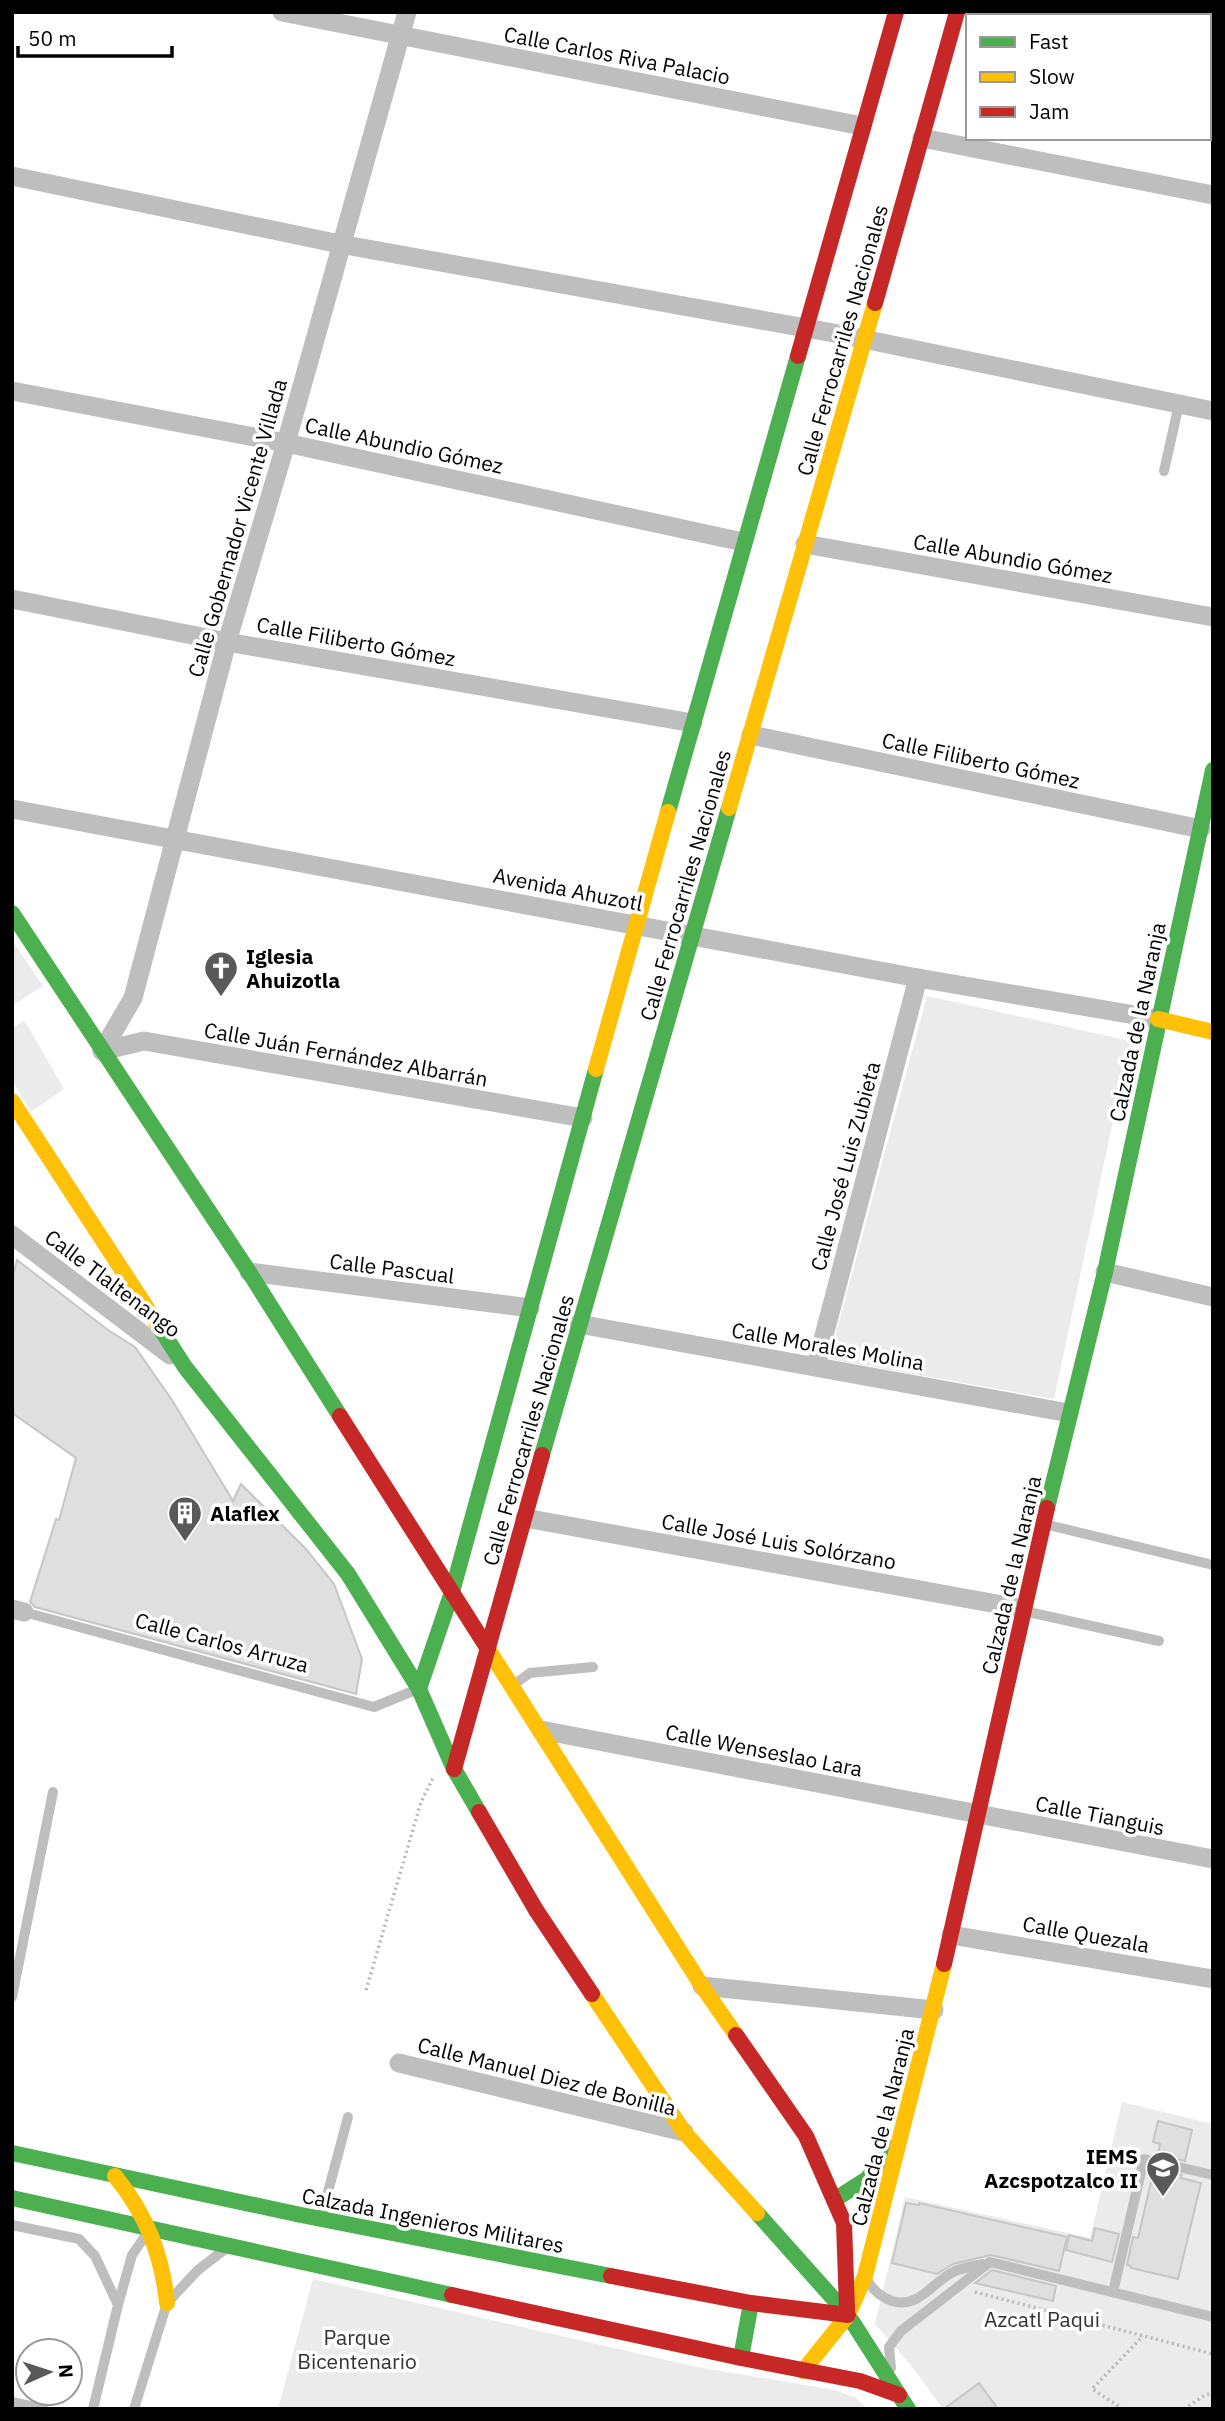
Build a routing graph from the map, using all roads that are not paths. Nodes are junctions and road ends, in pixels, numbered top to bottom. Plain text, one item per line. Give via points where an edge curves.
1 (282, 12) edge
2 (407, 12) edge
3 (896, 12) edge
4 (957, 12) edge
5 (400, 35) junction
6 (862, 126) junction
7 (922, 138) junction
8 (12, 176) edge
9 (1213, 195) edge
10 (340, 244) junction
11 (804, 327) junction
12 (865, 340) junction
13 (12, 391) edge
14 (1179, 404) junction
15 (1213, 411) edge
16 (286, 443) junction
17 (1164, 471) dead end
18 (743, 542) junction
19 (805, 544) junction
20 (12, 598) edge
21 (1213, 617) edge
22 (227, 642) junction
23 (693, 723) junction
24 (751, 735) junction
25 (1213, 770) edge
26 (12, 809) edge
27 (1204, 835) edge
28 (173, 839) junction
29 (12, 913) edge
30 (636, 925) junction
31 (692, 935) junction
32 (918, 978) junction
33 (1158, 1019) junction
34 (1213, 1032) edge
35 (102, 1051) junction
36 (12, 1101) edge
37 (583, 1118) junction
38 (12, 1235) edge
39 (249, 1272) junction
40 (1105, 1272) junction
41 (1213, 1297) edge
42 (530, 1308) junction
43 (579, 1324) junction
44 (816, 1366) junction
45 (186, 1367) junction
46 (1069, 1413) junction
47 (525, 1518) junction
48 (1043, 1524) junction
49 (1213, 1564) edge
50 (452, 1592) junction
51 (18, 1610) edge
52 (1024, 1610) junction
53 (1159, 1641) dead end
54 (489, 1648) junction
55 (593, 1667) dead end
56 (512, 1685) junction
57 (419, 1689) junction
58 (541, 1730) junction
59 (454, 1769) junction
60 (53, 1792) dead end
61 (979, 1815) junction
62 (1213, 1859) edge
63 (951, 1935) junction
64 (1213, 1979) edge
65 (702, 1986) junction
66 (12, 1997) edge
67 (934, 2010) junction
68 (399, 2063) dead end
69 (348, 2117) dead end
70 (684, 2132) junction
71 (900, 2137) junction
72 (12, 2153) edge
73 (1213, 2175) edge
74 (115, 2176) junction
75 (12, 2198) edge
76 (834, 2200) junction
77 (880, 2218) junction
78 (320, 2219) junction
79 (844, 2223) junction
80 (12, 2225) edge
81 (151, 2229) junction
82 (229, 2246) junction
83 (990, 2262) junction
84 (865, 2276) junction
85 (1113, 2292) junction
86 (167, 2303) junction
87 (751, 2303) junction
88 (118, 2305) junction
89 (848, 2315) junction
90 (1213, 2317) edge
91 (741, 2358) junction
92 (803, 2371) junction
93 (12, 2402) edge
94 (903, 2402) edge
95 (44, 2409) edge
96 (93, 2409) edge
97 (134, 2409) edge

1 - 5 street, Calle Carlos Riva Palacio
2 - 5 street, Calle Gobernador Vicente Villada
3 - 6 main road, Calle Ferrocarriles Nacionales
4 - 7 main road, Calle Ferrocarriles Nacionales
5 - 6 street, Calle Carlos Riva Palacio
5 - 10 street, Calle Gobernador Vicente Villada
6 - 11 main road, Calle Ferrocarriles Nacionales
7 - 9 street
7 - 12 main road, Calle Ferrocarriles Nacionales
8 - 10 street
10 - 11 street
10 - 16 street, Calle Gobernador Vicente Villada
11 - 12 street
11 - 18 main road, Calle Ferrocarriles Nacionales
12 - 14 street
12 - 19 main road, Calle Ferrocarriles Nacionales
13 - 16 street, Calle Abundio Gómez
14 - 15 street
14 - 17 lane
16 - 18 street, Calle Abundio Gómez
16 - 22 street, Calle Gobernador Vicente Villada
18 - 23 main road, Calle Ferrocarriles Nacionales
19 - 21 street, Calle Abundio Gómez
19 - 24 main road, Calle Ferrocarriles Nacionales
20 - 22 street, Calle Filiberto Gómez
22 - 23 street, Calle Filiberto Gómez
22 - 28 street, Calle Gobernador Vicente Villada
23 - 30 main road, Calle Ferrocarriles Nacionales
24 - 27 street, Calle Filiberto Gómez
24 - 31 main road, Calle Ferrocarriles Nacionales
25 - 27 main road, Calzada de la Naranja
26 - 28 street, Avenida Ahuzotl
27 - 33 main road, Calzada de la Naranja
28 - 30 street, Avenida Ahuzotl
28 - 35 street, Calle Gobernador Vicente Villada via 133,998
29 - 35 main road
30 - 31 street, Avenida Ahuzotl
30 - 37 main road, Calle Ferrocarriles Nacionales
31 - 32 street, Avenida Ahuzotl
31 - 43 main road, Calle Ferrocarriles Nacionales
32 - 33 street, Avenida Ahuzotl
32 - 44 street, Calle José Luis Zubieta
33 - 34 main road
33 - 40 main road, Calzada de la Naranja
35 - 37 street, Calle Juán Fernández Albarrán via 144,1041
35 - 39 main road
36 - 45 main road
37 - 42 main road, Calle Ferrocarriles Nacionales
38 - 45 street, Calle Tlaltenango
39 - 42 street, Calle Pascual
39 - 50 main road
40 - 41 street
40 - 46 main road, Calzada de la Naranja
42 - 50 main road, Calle Ferrocarriles Nacionales
43 - 44 street, Calle Morales Molina
43 - 47 main road, Calle Ferrocarriles Nacionales
44 - 46 street, Calle Morales Molina
45 - 57 main road via 348,1574
46 - 48 main road, Calzada de la Naranja
47 - 52 street, Calle José Luis Solórzano
47 - 54 main road, Calle Ferrocarriles Nacionales
48 - 49 lane
48 - 52 main road, Calzada de la Naranja
50 - 54 main road
50 - 57 main road, Calle Ferrocarriles Nacionales
51 - 57 lane, Calle Carlos Arruza via 374,1707
52 - 53 lane
52 - 61 main road, Calzada de la Naranja
54 - 56 main road
54 - 59 main road, Calle Ferrocarriles Nacionales
55 - 56 lane via 530,1673
56 - 58 main road
57 - 59 main road
58 - 61 street, Calle Wenseslao Lara
58 - 65 main road
59 - 70 main road via 536,1910
60 - 66 lane
61 - 62 street, Calle Tianguis
61 - 63 main road, Calzada de la Naranja
63 - 64 street, Calle Quezala
63 - 67 main road, Calzada de la Naranja
65 - 67 street
65 - 76 main road via 806,2136
67 - 71 main road, Calzada de la Naranja
68 - 70 street, Calle Manuel Diez de Bonilla
69 - 78 lane
70 - 89 main road
71 - 76 main road via 881,2167 861,2186
71 - 77 main road, Calzada de la Naranja
72 - 74 main road, Calzada Ingenieros Militares
73 - 85 lane via 1144,2159
74 - 78 main road, Calzada Ingenieros Militares
74 - 81 main road
75 - 81 main road
76 - 79 main road
77 - 79 main road via 859,2228
77 - 84 main road, Calzada de la Naranja
78 - 87 main road, Calzada Ingenieros Militares
79 - 89 main road
80 - 88 lane via 79,2239 95,2256
81 - 82 main road
81 - 86 main road
81 - 88 lane via 132,2255
82 - 86 lane
82 - 91 main road
83 - 84 lane via 954,2272 913,2302 886,2299 873,2290
83 - 85 lane
83 - 94 lane via 901,2331 889,2347
84 - 89 main road, Calzada de la Naranja
85 - 90 lane
86 - 97 lane
87 - 89 main road, Calzada Ingenieros Militares
87 - 91 main road
88 - 96 lane
89 - 92 main road, Calzada de la Naranja
89 - 94 main road
91 - 92 main road
92 - 94 main road via 860,2381
93 - 95 lane

